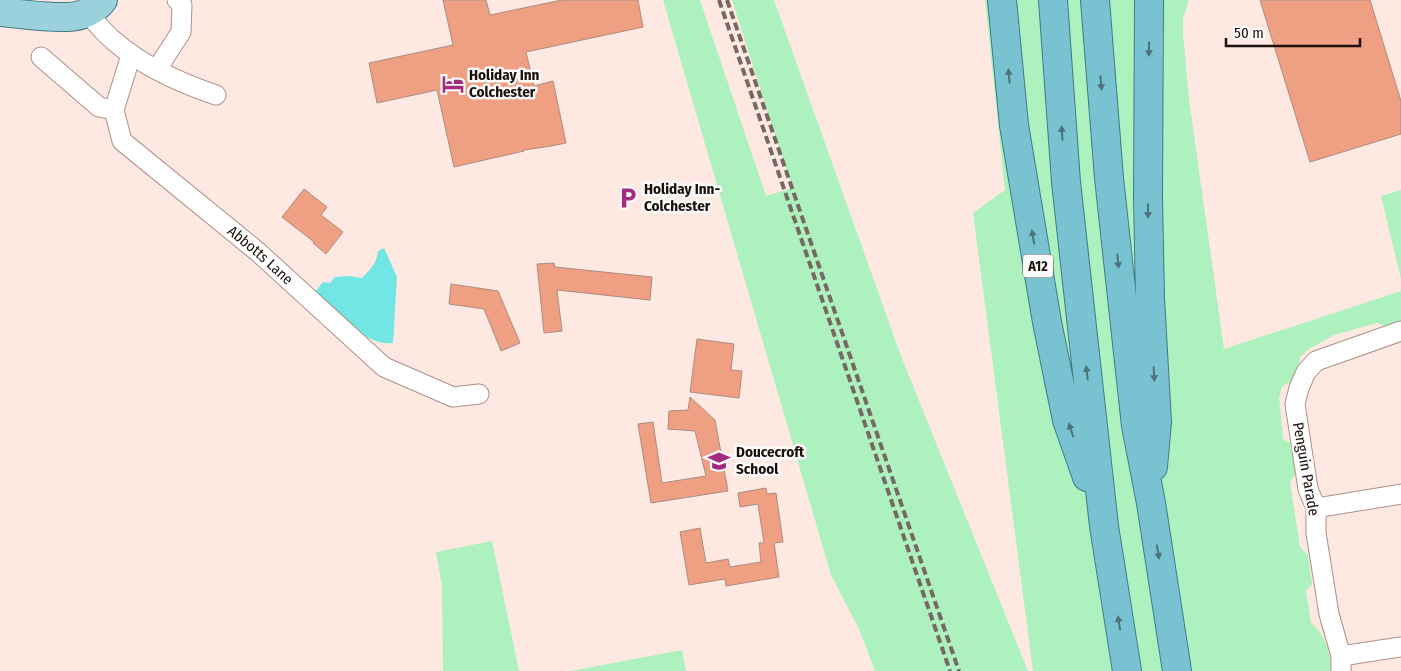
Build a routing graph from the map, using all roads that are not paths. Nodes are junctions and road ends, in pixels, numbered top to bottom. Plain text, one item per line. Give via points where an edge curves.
1 (29, 0) edge
2 (177, 0) edge
3 (1002, 0) edge
4 (1054, 0) edge
5 (1095, 0) edge
6 (1149, 0) edge
7 (95, 6) edge
8 (0, 12) edge
9 (53, 16) junction
10 (131, 55) junction
11 (40, 57) dead end
12 (157, 69) junction
13 (216, 95) dead end
14 (114, 110) junction
15 (1401, 331) edge
16 (479, 394) dead end
17 (1401, 494) edge
18 (1151, 503) junction
19 (1316, 508) junction
20 (1104, 526) junction
21 (1401, 647) edge
22 (1341, 664) edge
23 (1127, 671) edge
24 (1177, 671) edge

1 - 9 main road via 36,8
2 - 12 street via 182,6 181,32
20 -> 3 highway, A12 via 1068,420 1047,322 1014,125
20 -> 4 highway, A12 via 1066,182
5 -> 18 highway via 1109,178 1135,416
6 -> 18 highway via 1148,207 1157,422
7 - 9 main road via 70,18
7 - 10 street via 112,40
8 - 9 main road
10 - 12 street
10 - 14 street
11 - 14 street via 99,107
12 - 13 street via 191,87
14 - 16 street, Abbotts Lane via 122,140 258,252 384,367 453,398
15 - 19 street, Penguin Parade via 1316,361 1306,372 1295,404 1308,489
17 - 19 street
18 -> 24 highway
19 - 22 street, Penguin Parade via 1316,533
23 -> 20 highway, A12
21 - 22 street

